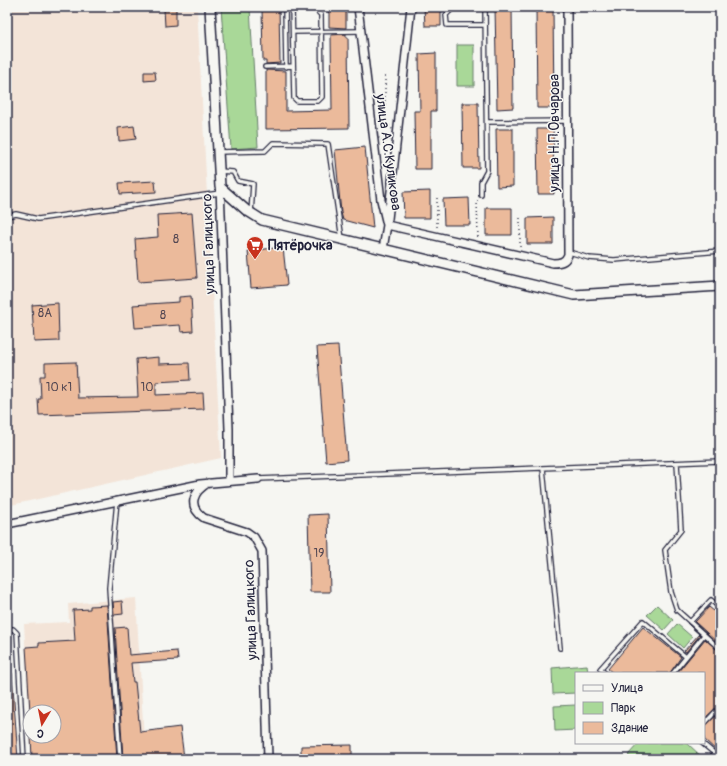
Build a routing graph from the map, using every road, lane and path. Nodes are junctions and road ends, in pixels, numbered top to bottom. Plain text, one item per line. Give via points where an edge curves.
1 (210, 7) edge
2 (285, 7) edge
3 (292, 7) edge
4 (313, 7) edge
5 (358, 7) edge
6 (410, 7) edge
7 (454, 7) edge
8 (485, 7) edge
9 (567, 7) edge
10 (486, 25) junction
11 (293, 32) junction
12 (321, 32) junction
13 (361, 32) junction
14 (286, 66) junction
15 (293, 66) junction
16 (265, 67) dead end
17 (385, 74) dead end
18 (567, 121) junction
19 (487, 122) junction
20 (385, 125) junction
21 (218, 152) junction
22 (219, 171) junction
23 (220, 190) junction
24 (480, 195) joint
25 (437, 198) dead end
26 (251, 214) junction
27 (7, 216) edge
28 (520, 218) dead end
29 (387, 225) junction
30 (438, 237) junction
31 (342, 240) junction
32 (478, 246) junction
33 (383, 249) junction
34 (720, 251) edge
35 (567, 255) junction
36 (520, 256) junction
37 (720, 286) edge
38 (720, 461) edge
39 (677, 463) junction
40 (543, 468) junction
41 (258, 479) joint
42 (229, 480) junction
43 (208, 483) junction
44 (117, 501) junction
45 (7, 524) edge
46 (720, 608) edge
47 (690, 622) junction
48 (7, 630) edge
49 (704, 635) junction
50 (560, 648) dead end
51 (720, 649) edge
52 (686, 658) junction
53 (604, 672) edge
54 (674, 672) edge
55 (720, 707) edge
56 (705, 723) edge
57 (703, 744) edge
58 (720, 758) edge
59 (24, 759) edge
60 (120, 759) edge
61 (268, 759) edge

1 - 21 street, улица Галицкого
2 - 14 lane
3 - 11 lane
4 - 12 lane via 320,14
5 - 13 street, улица А.С.Куликова
6 - 29 street, улица А.С.Куликова
7 - 10 lane via 446,15 447,25
8 - 10 lane
9 - 18 street, улица Н.П.Овчарова
10 - 19 lane
11 - 12 lane
11 - 15 lane
12 - 13 lane
12 - 15 lane via 321,100 294,100
13 - 29 street, улица А.С.Куликова via 381,200
14 - 15 lane
14 - 16 lane
17 - 20 path
18 - 19 lane
18 - 35 street, улица Н.П.Овчарова
19 - 24 lane via 487,171 481,182
20 - 20 path via 377,129 378,138 385,141 392,138 393,128
21 - 22 street, улица Галицкого
21 - 31 lane via 265,151 273,144 328,144
22 - 23 street, улица Галицкого
22 - 26 lane via 233,172 238,181 253,184
23 - 26 street
23 - 27 lane via 38,218 16,214
23 - 42 street, улица Галицкого
24 - 32 path via 477,199
25 - 30 path
26 - 31 street via 277,225
28 - 36 path
29 - 30 street
29 - 33 street
30 - 32 street
31 - 33 street
32 - 36 street
33 - 37 street via 574,295
34 - 35 lane via 607,260
35 - 36 street via 563,262 553,263
38 - 39 lane
39 - 40 lane
39 - 47 lane via 681,530 665,550 671,592 677,610
40 - 41 lane
40 - 50 lane
41 - 42 street
42 - 43 street
43 - 44 street
43 - 61 street, улица Галицкого via 195,495 195,508 199,514 247,532 254,536 262,550
44 - 45 street
44 - 60 lane via 109,588
46 - 47 lane via 711,600
47 - 49 lane
48 - 59 lane via 13,629 17,633
49 - 51 lane
49 - 52 lane
52 - 53 lane via 643,620 600,668
52 - 54 lane
55 - 56 lane
57 - 58 lane

